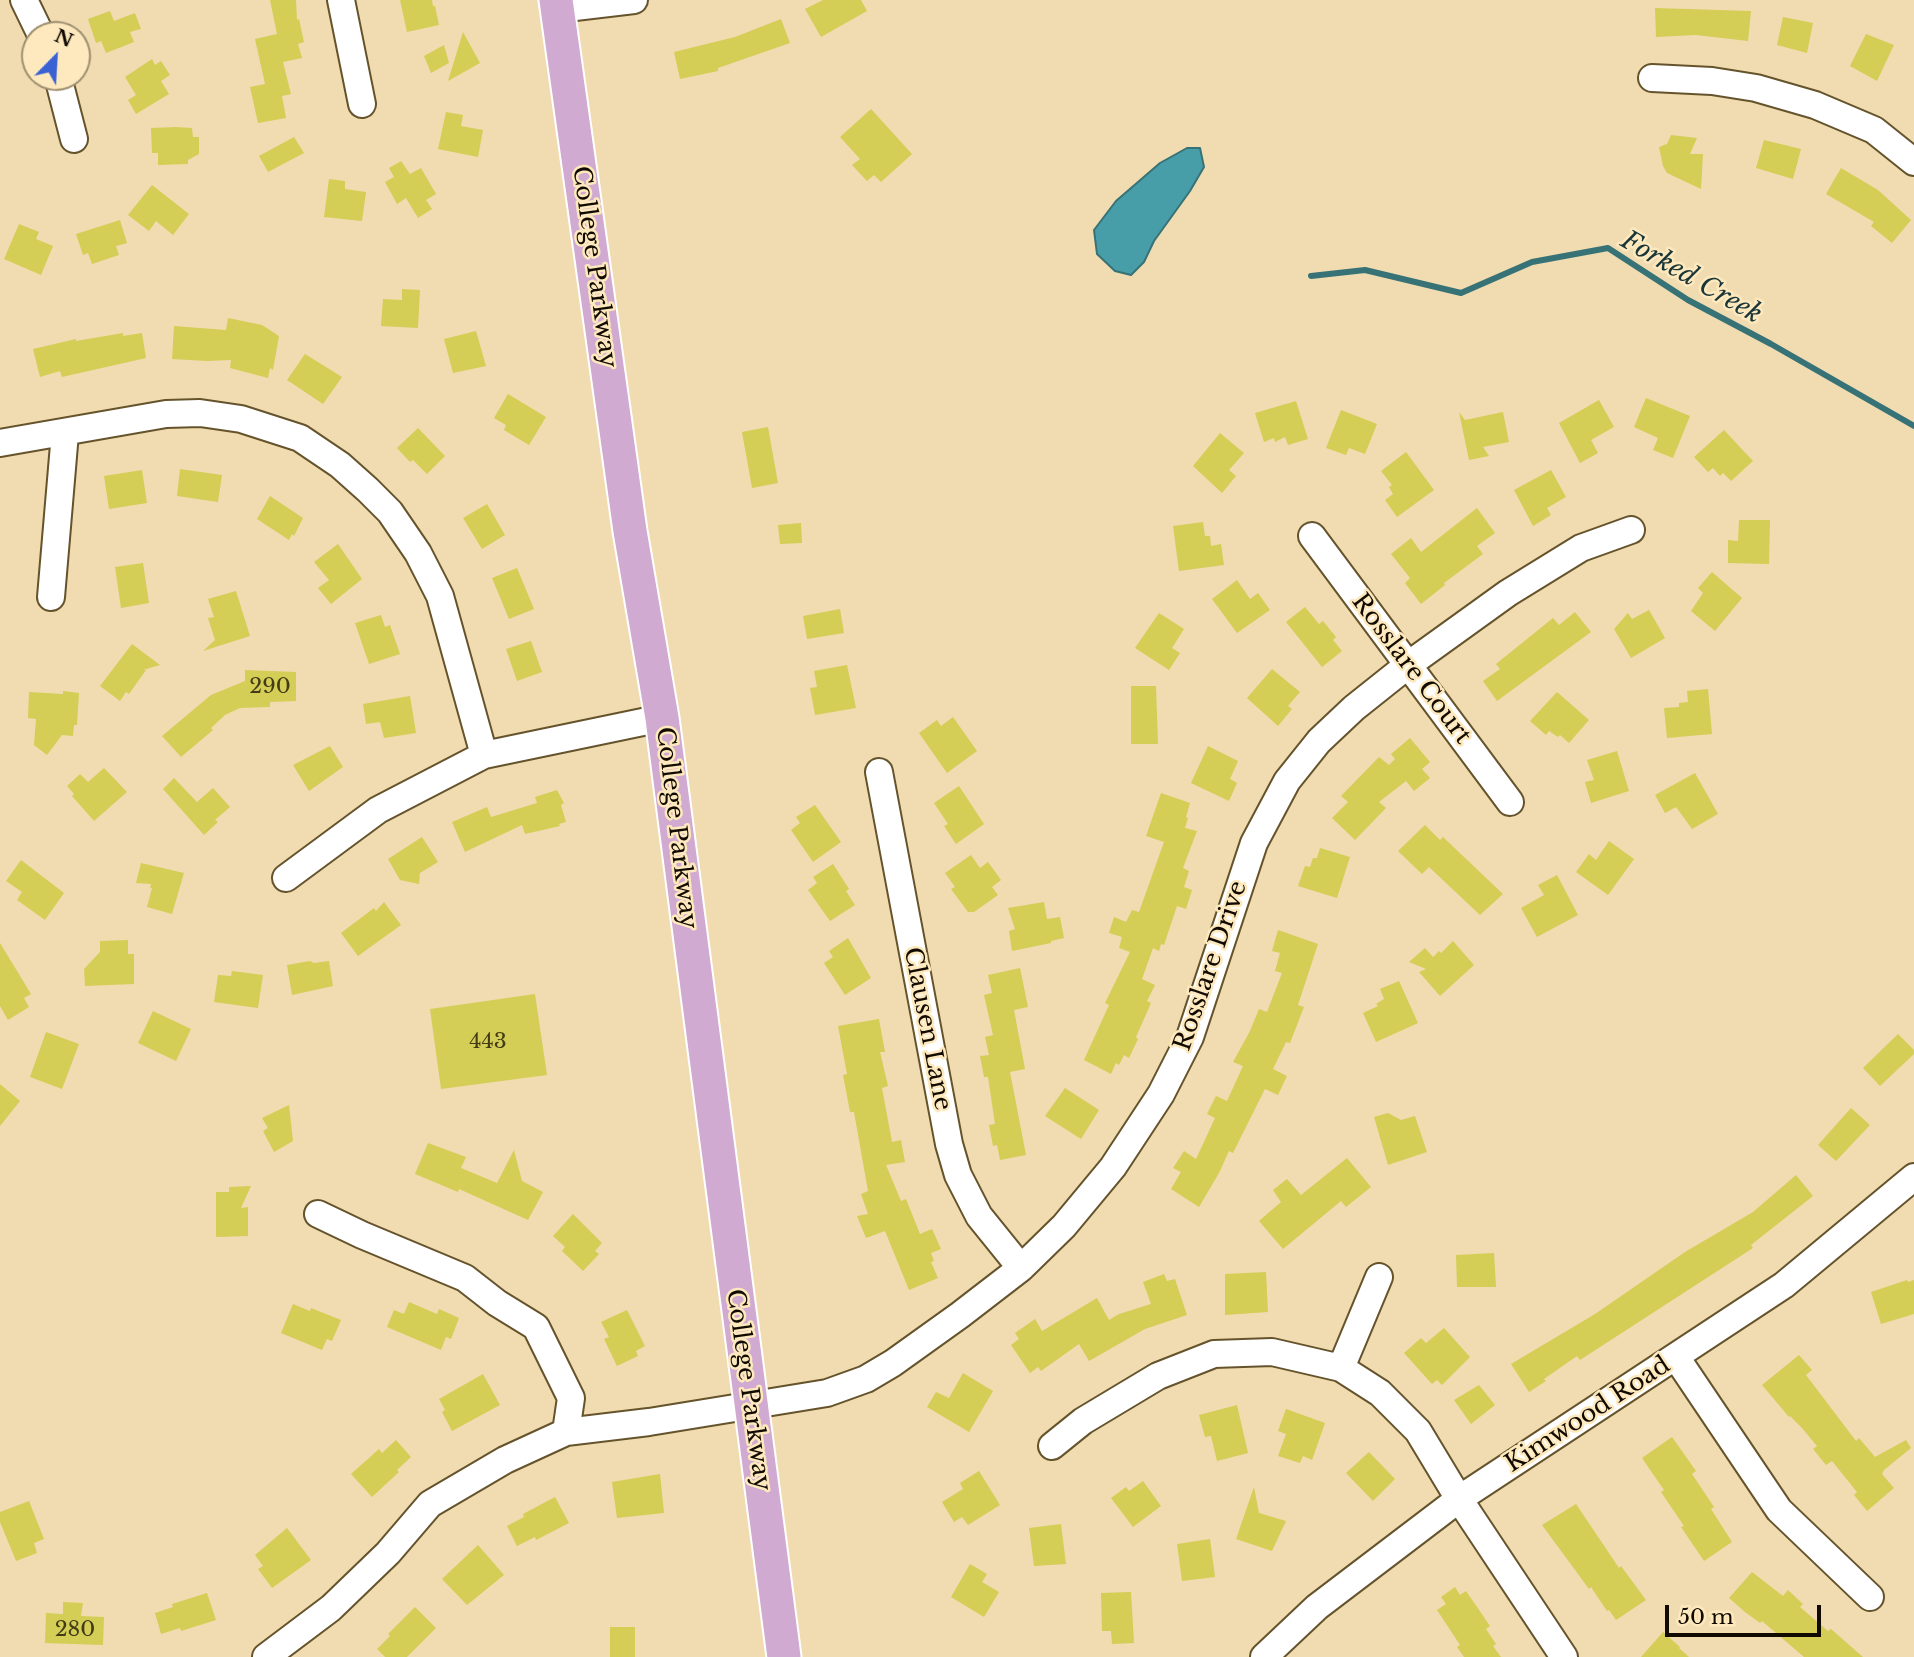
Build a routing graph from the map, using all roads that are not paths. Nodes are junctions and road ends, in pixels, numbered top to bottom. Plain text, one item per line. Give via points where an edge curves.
1 (24, 0) edge
2 (341, 0) edge
3 (634, 0) edge
4 (557, 4) edge
5 (34, 21) edge
6 (1652, 78) dead end
7 (62, 91) edge
8 (362, 104) dead end
9 (74, 139) dead end
10 (1914, 162) edge
11 (65, 433) junction
12 (0, 443) edge
13 (1631, 530) dead end
14 (1312, 536) dead end
15 (51, 597) dead end
16 (1408, 665) junction
17 (662, 718) junction
18 (484, 755) junction
19 (879, 772) dead end
20 (1510, 802) dead end
21 (286, 878) dead end
22 (1914, 1177) edge
23 (318, 1214) dead end
24 (1021, 1268) junction
25 (1379, 1278) dead end
26 (1676, 1357) junction
27 (1341, 1368) junction
28 (750, 1405) junction
29 (566, 1432) junction
30 (1052, 1446) dead end
31 (1459, 1499) junction
32 (1870, 1597) dead end
33 (266, 1657) edge
34 (784, 1657) edge
35 (1264, 1657) edge
36 (1564, 1657) edge

1 - 5 street
2 - 8 street
3 - 4 street
4 - 17 main road, College Parkway via 630,531
6 - 10 street via 1756,88 1815,105 1874,130
7 - 9 street
11 - 12 street
11 - 15 street
11 - 18 street via 166,414 200,413 241,419 300,438 340,465 390,512 440,596
13 - 16 street, Rosslare Drive via 1581,548 1508,593
14 - 16 street, Rosslare Court
16 - 20 street, Rosslare Court
16 - 24 street, Rosslare Drive via 1354,708 1287,780 1254,843 1190,1037 1161,1094 1113,1167 1064,1226
17 - 18 street
17 - 28 main road, College Parkway
18 - 21 street via 378,810
19 - 24 street, Clausen Lane via 949,1144 958,1175 979,1216
22 - 26 street, Kimwood Road via 1784,1286
23 - 29 street via 464,1278 536,1327 571,1398
24 - 28 street, Rosslare Drive via 866,1379 827,1393
25 - 27 street
26 - 31 street, Kimwood Road
26 - 32 street via 1779,1510
27 - 30 street via 1272,1352 1214,1354 1158,1376 1083,1421
27 - 31 street via 1380,1392 1418,1431
28 - 29 street, Rosslare Drive
28 - 34 main road, College Parkway
29 - 33 street, Rosslare Drive via 505,1460 430,1504 331,1608
31 - 35 street, Kimwood Road via 1317,1607
31 - 36 street

